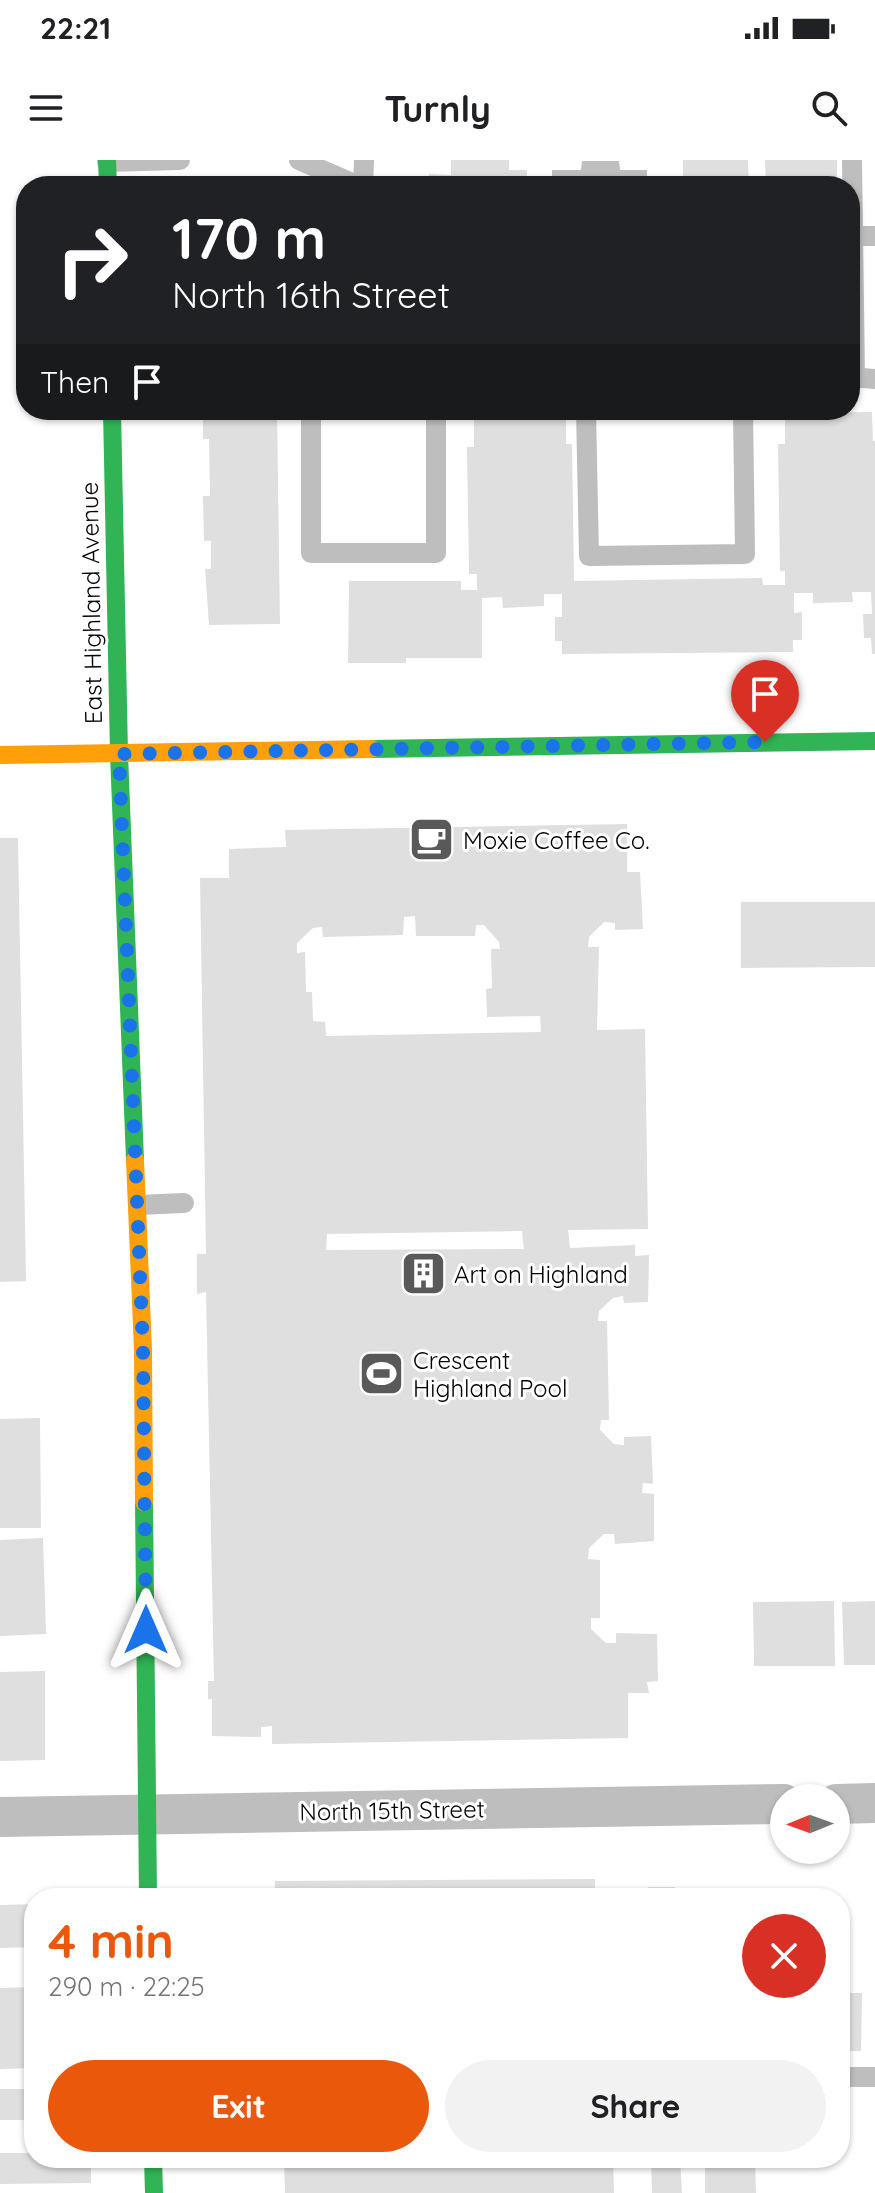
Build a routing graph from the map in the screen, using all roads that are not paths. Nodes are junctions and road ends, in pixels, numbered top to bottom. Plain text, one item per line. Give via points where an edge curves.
1 (180, 160) edge
2 (299, 160) edge
3 (107, 161) edge
4 (337, 176) edge
5 (112, 420) edge
6 (311, 420) edge
7 (436, 420) edge
8 (586, 420) edge
9 (743, 420) edge
10 (875, 741) edge
11 (119, 754) junction
12 (0, 755) edge
13 (184, 1203) dead end
14 (138, 1205) junction
15 (875, 1803) edge
16 (770, 1804) edge
17 (850, 1804) edge
18 (147, 1814) junction
19 (0, 1817) edge
20 (148, 1888) edge
21 (850, 2077) edge
22 (875, 2077) edge
23 (153, 2168) edge
24 (154, 2193) edge

1 - 3 lane
2 - 4 lane
5 - 11 main road, East Highland Avenue
6 - 7 lane via 311,553 436,553
8 - 9 lane via 589,556 745,554
10 - 11 main road
11 - 12 main road
11 - 14 main road, East Highland Avenue
13 - 14 lane
14 - 18 main road, East Highland Avenue
15 - 17 street
16 - 18 street, North 15th Street
18 - 19 street, North 15th Street
18 - 20 main road, East Highland Avenue
21 - 22 lane
23 - 24 main road

